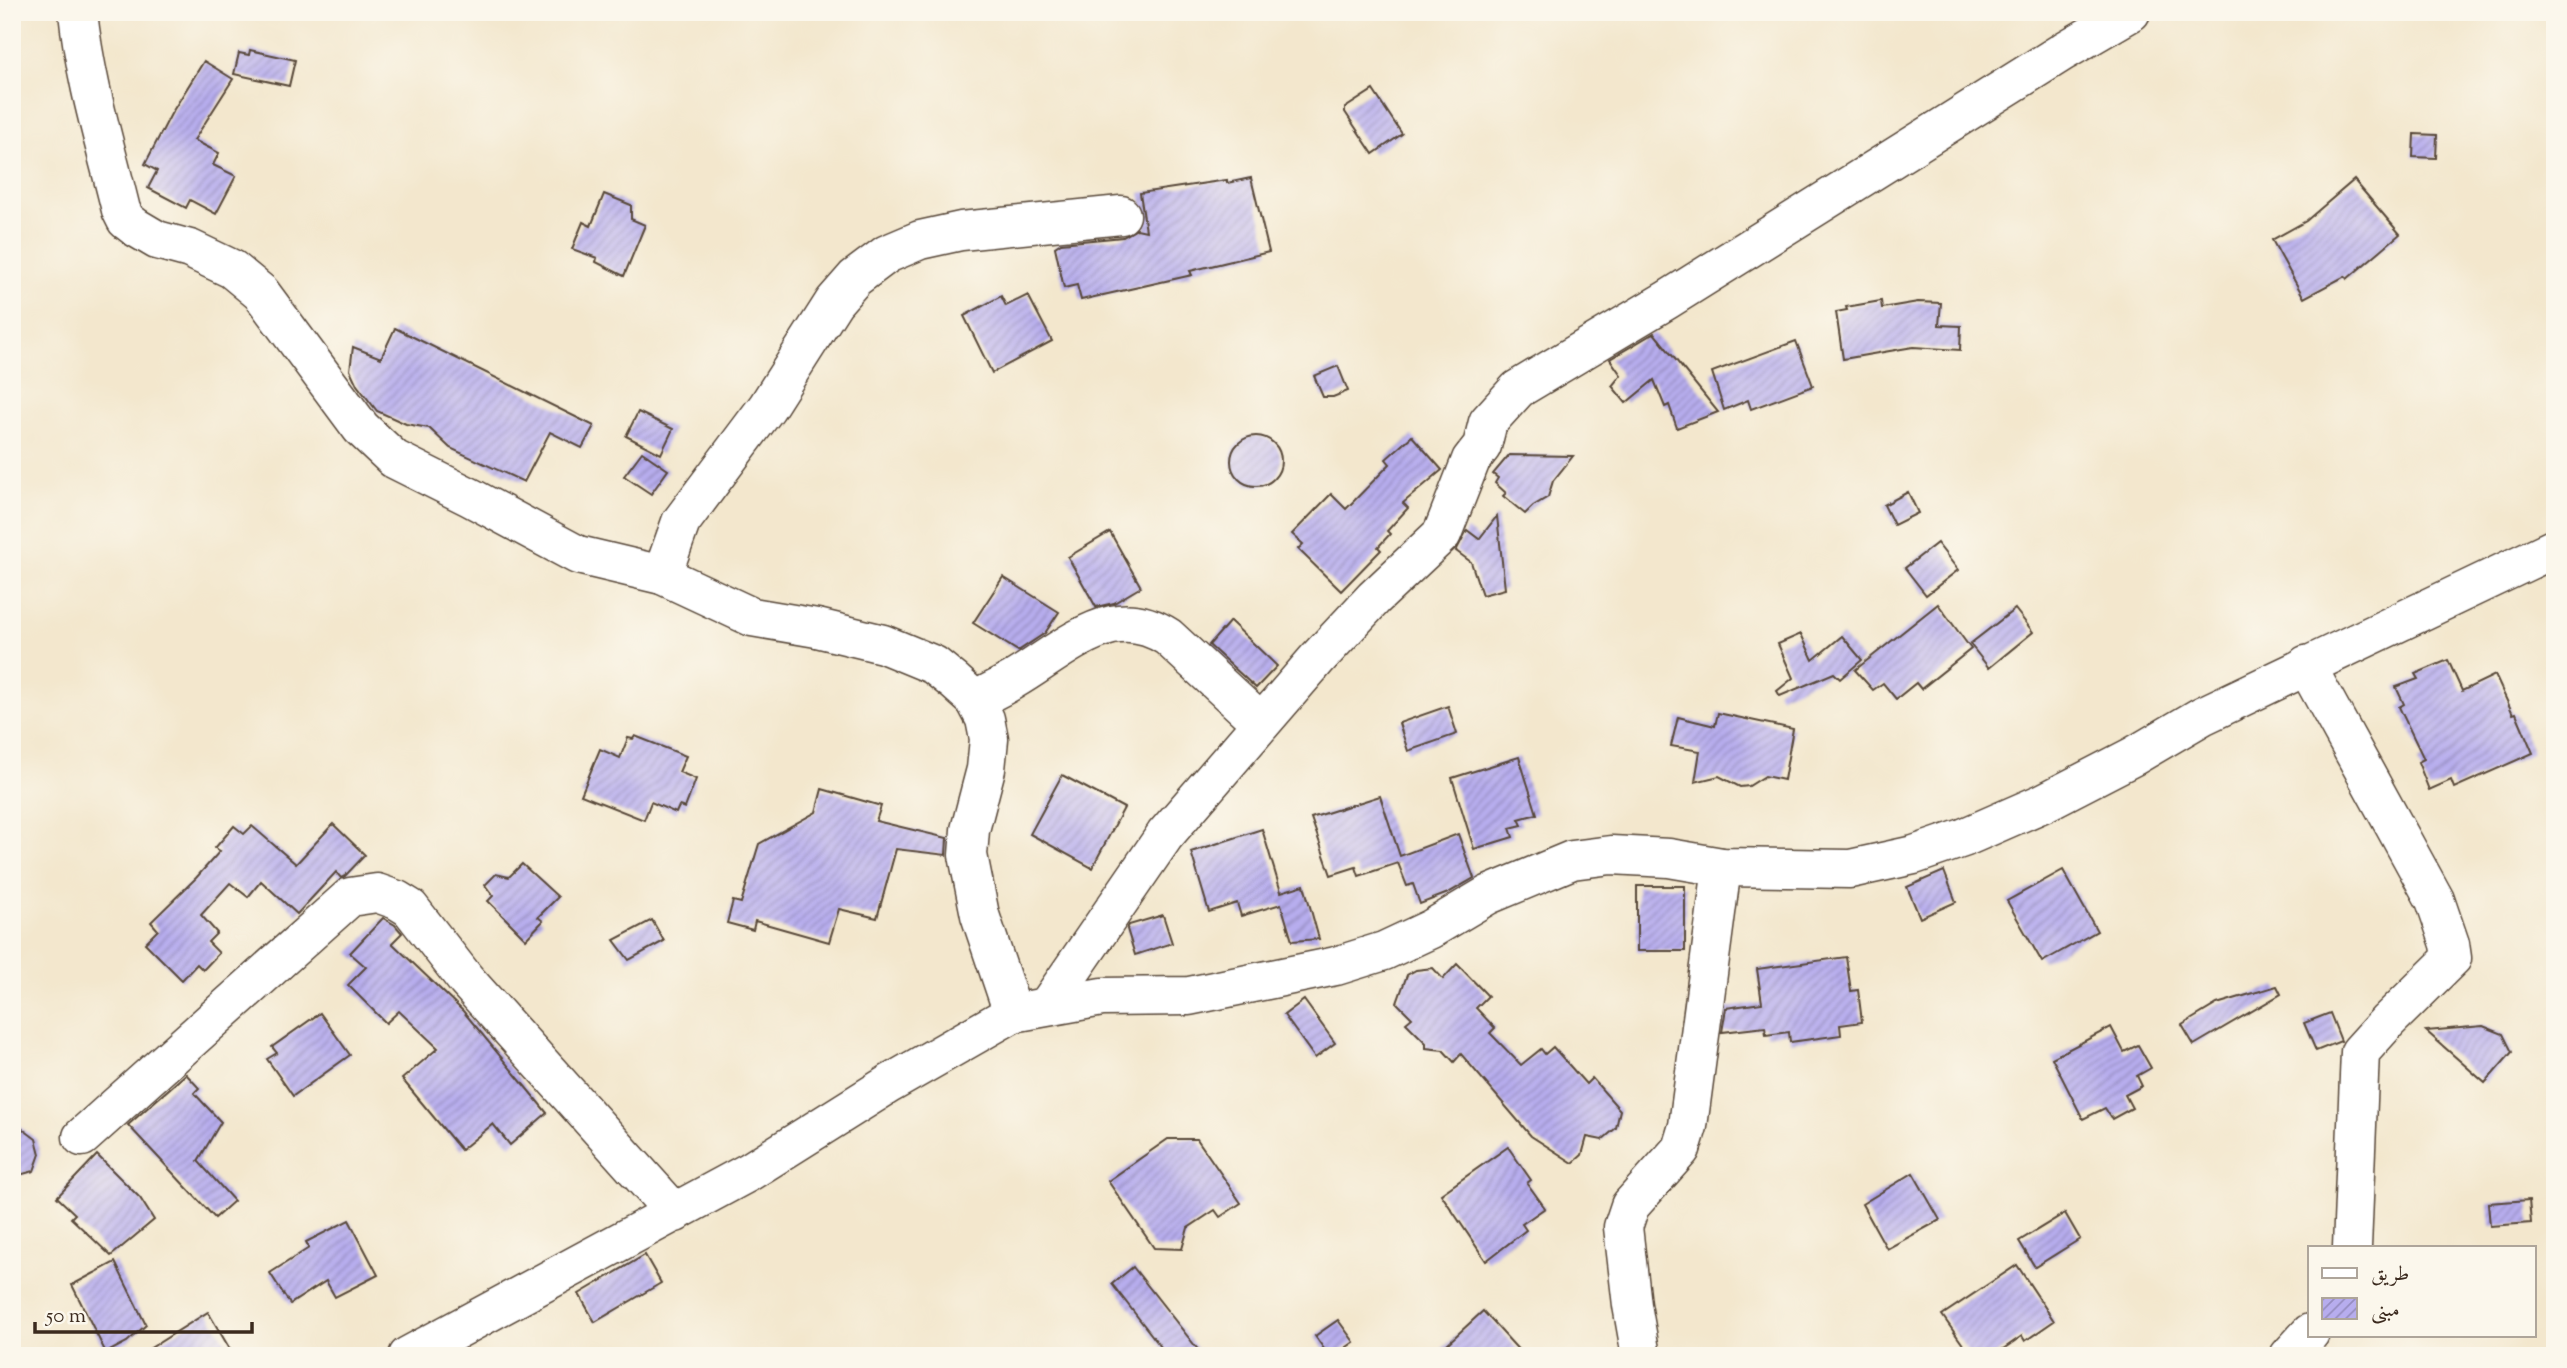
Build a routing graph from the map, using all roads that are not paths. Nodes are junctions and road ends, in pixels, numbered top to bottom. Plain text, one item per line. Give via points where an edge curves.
1 (78, 12) edge
2 (2131, 12) edge
3 (1121, 215) dead end
4 (2555, 548) edge
5 (662, 575) junction
6 (2306, 664) junction
7 (975, 701) junction
8 (1261, 723) junction
9 (1722, 867) junction
10 (1031, 1009) junction
11 (82, 1137) dead end
12 (675, 1213) junction
13 (2352, 1246) edge
14 (2308, 1335) edge
15 (408, 1356) edge
16 (1641, 1356) edge
17 (2289, 1356) edge

1 - 5 street via 94,104 126,220 157,240 190,249 232,269 261,293 361,428 394,459 578,555
2 - 8 street via 1518,389 1488,422 1482,446 1471,460 1442,534 1374,598
3 - 5 street via 930,238 887,254 855,278 681,522
4 - 6 street
5 - 7 street via 752,617 883,644 934,665
6 - 9 street via 2043,803 1963,838 1850,869
6 - 13 street via 2435,900 2452,958 2360,1052
7 - 8 street via 1069,644 1111,625 1135,624 1168,637
7 - 10 street via 989,739 968,855 980,915
8 - 10 street via 1165,835
9 - 10 street via 1670,858 1572,860 1488,895 1384,951 1336,966 1189,996 1102,997
9 - 16 street via 1688,1126 1681,1149 1630,1206 1622,1227
10 - 12 street via 880,1089
11 - 12 street via 350,897 377,893 410,908 466,980
12 - 15 street
14 - 17 street

